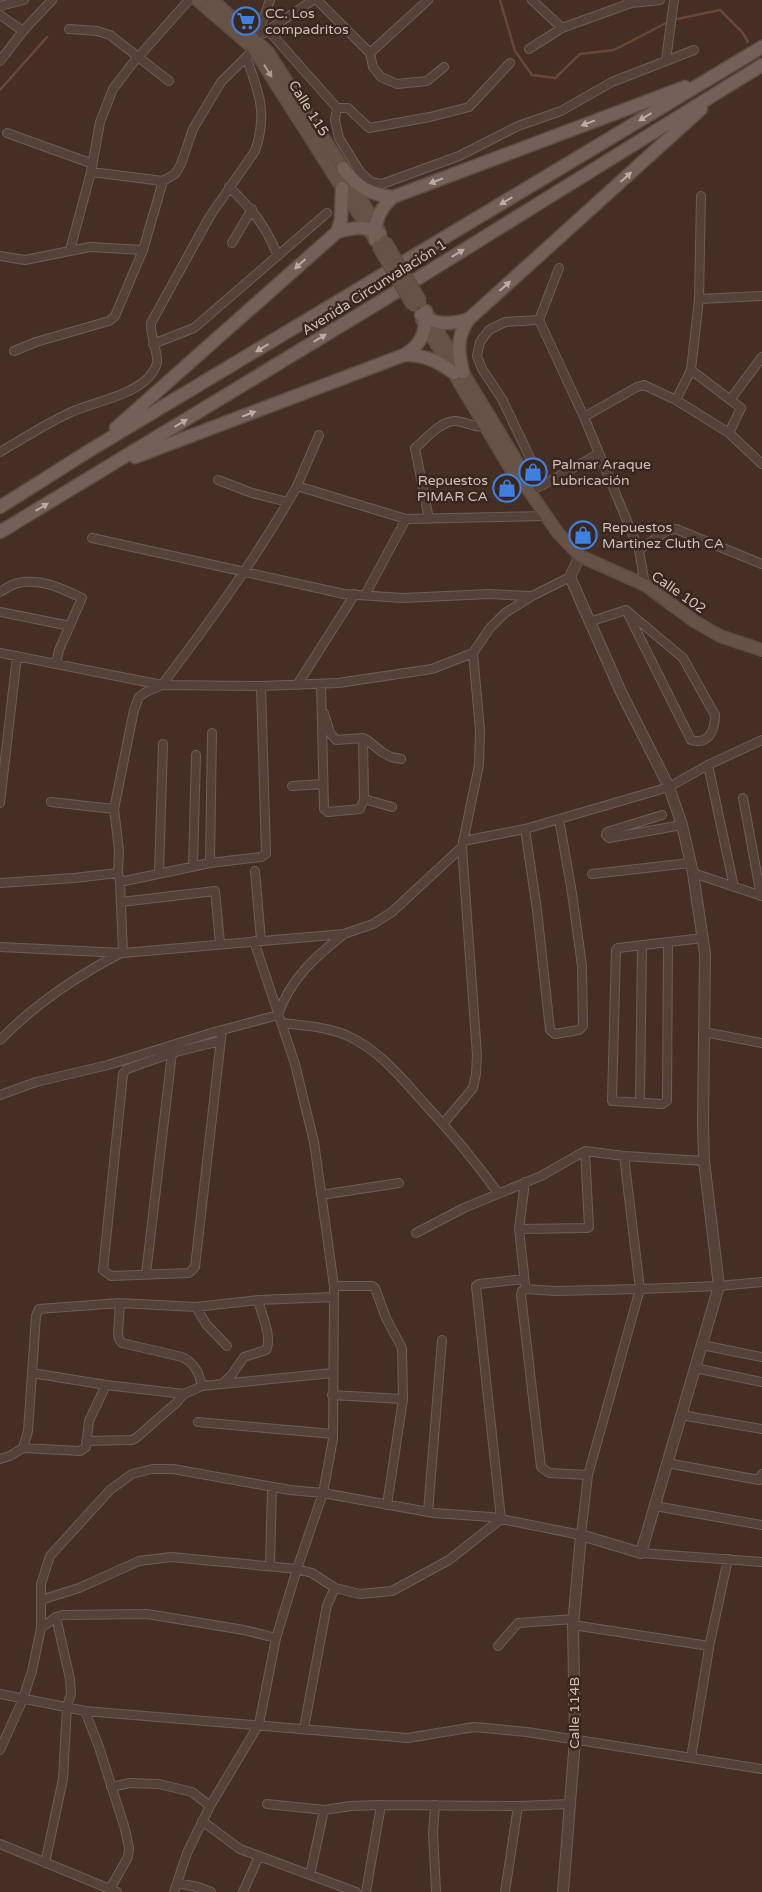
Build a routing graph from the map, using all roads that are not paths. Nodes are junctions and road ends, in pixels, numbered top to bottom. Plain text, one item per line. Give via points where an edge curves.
1 (24, 0) edge
2 (52, 0) edge
3 (189, 0) edge
4 (197, 0) edge
5 (213, 0) edge
6 (270, 0) edge
7 (313, 0) edge
8 (317, 0) edge
9 (428, 0) edge
10 (532, 0) edge
11 (660, 0) edge
12 (674, 0) edge
13 (629, 1) edge
14 (0, 6) edge
15 (0, 15) edge
16 (562, 28) junction
17 (69, 29) dead end
18 (268, 30) junction
19 (23, 31) junction
20 (762, 47) edge
21 (252, 48) junction
22 (529, 49) dead end
23 (694, 50) dead end
24 (370, 53) junction
25 (139, 57) junction
26 (666, 60) junction
27 (0, 62) edge
28 (510, 63) dead end
29 (762, 65) edge
30 (444, 67) dead end
31 (716, 75) junction
32 (169, 81) dead end
33 (726, 87) junction
34 (337, 108) junction
35 (7, 133) dead end
36 (92, 168) junction
37 (343, 168) junction
38 (163, 181) junction
39 (230, 187) junction
40 (342, 188) junction
41 (701, 196) dead end
42 (393, 197) junction
43 (252, 209) junction
44 (327, 213) dead end
45 (337, 232) junction
46 (377, 235) junction
47 (232, 243) dead end
48 (70, 250) junction
49 (143, 250) junction
50 (0, 256) edge
51 (278, 256) junction
52 (559, 268) dead end
53 (762, 296) edge
54 (699, 299) junction
55 (423, 314) junction
56 (468, 319) junction
57 (538, 320) junction
58 (153, 344) junction
59 (14, 351) dead end
60 (404, 355) junction
61 (762, 358) edge
62 (691, 370) junction
63 (458, 372) junction
64 (676, 400) junction
65 (730, 400) junction
66 (584, 417) junction
67 (486, 427) junction
68 (729, 433) junction
69 (319, 435) dead end
70 (92, 448) junction
71 (0, 452) edge
72 (598, 454) junction
73 (762, 464) edge
74 (105, 469) junction
75 (218, 480) dead end
76 (543, 485) junction
77 (296, 486) junction
78 (527, 488) junction
79 (288, 502) junction
80 (0, 507) edge
81 (546, 516) junction
82 (406, 519) junction
83 (429, 519) junction
84 (0, 532) edge
85 (92, 538) dead end
86 (640, 550) junction
87 (580, 556) junction
88 (762, 564) edge
89 (242, 572) junction
90 (570, 577) junction
91 (645, 586) junction
92 (0, 592) edge
93 (355, 594) junction
94 (365, 595) junction
95 (532, 596) junction
96 (626, 610) junction
97 (0, 612) edge
98 (589, 622) junction
99 (70, 626) junction
100 (762, 650) edge
101 (0, 653) edge
102 (473, 653) junction
103 (17, 656) junction
104 (56, 664) junction
105 (162, 684) junction
106 (320, 684) junction
107 (297, 685) junction
108 (261, 686) junction
109 (322, 709) junction
110 (212, 733) dead end
111 (363, 738) junction
112 (762, 740) edge
113 (163, 744) dead end
114 (196, 755) dead end
115 (401, 759) dead end
116 (708, 765) junction
117 (323, 784) junction
118 (292, 786) dead end
119 (669, 786) junction
120 (743, 798) dead end
121 (364, 799) junction
122 (51, 802) dead end
123 (0, 803) edge
124 (392, 807) dead end
125 (114, 809) junction
126 (662, 815) dead end
127 (559, 819) junction
128 (682, 825) junction
129 (525, 829) junction
130 (462, 844) junction
131 (210, 862) junction
132 (193, 866) junction
133 (692, 868) junction
134 (255, 871) dead end
135 (118, 873) junction
136 (159, 873) junction
137 (592, 874) dead end
138 (0, 882) edge
139 (120, 882) junction
140 (734, 887) junction
141 (762, 896) edge
142 (121, 902) junction
143 (344, 934) junction
144 (704, 938) junction
145 (257, 940) junction
146 (668, 942) junction
147 (220, 943) junction
148 (642, 945) junction
149 (0, 947) edge
150 (123, 952) junction
151 (280, 1019) junction
152 (222, 1030) junction
153 (704, 1032) junction
154 (0, 1040) edge
155 (220, 1041) junction
156 (762, 1043) edge
157 (172, 1053) junction
158 (0, 1095) edge
159 (640, 1102) junction
160 (443, 1124) junction
161 (585, 1151) junction
162 (624, 1156) junction
163 (704, 1160) junction
164 (525, 1182) junction
165 (399, 1183) dead end
166 (498, 1193) junction
167 (321, 1195) junction
168 (520, 1229) junction
169 (416, 1233) dead end
170 (146, 1274) junction
171 (524, 1279) junction
172 (761, 1282) edge
173 (334, 1286) junction
174 (719, 1286) junction
175 (525, 1289) junction
176 (640, 1289) junction
177 (762, 1291) edge
178 (334, 1297) junction
179 (258, 1300) junction
180 (120, 1304) junction
181 (196, 1307) junction
182 (442, 1340) dead end
183 (702, 1345) junction
184 (227, 1346) dead end
185 (762, 1357) edge
186 (695, 1368) junction
187 (32, 1373) junction
188 (333, 1373) junction
189 (762, 1382) edge
190 (222, 1384) junction
191 (106, 1386) junction
192 (202, 1386) junction
193 (184, 1394) junction
194 (332, 1395) junction
195 (402, 1399) junction
196 (681, 1415) junction
197 (198, 1422) dead end
198 (762, 1429) edge
199 (333, 1434) junction
200 (86, 1441) junction
201 (23, 1448) junction
202 (0, 1460) edge
203 (667, 1463) junction
204 (762, 1474) edge
205 (588, 1475) junction
206 (272, 1487) junction
207 (323, 1493) junction
208 (387, 1505) junction
209 (655, 1506) junction
210 (428, 1512) junction
211 (501, 1519) junction
212 (762, 1525) edge
213 (581, 1535) junction
214 (641, 1553) junction
215 (728, 1559) junction
216 (762, 1562) edge
217 (270, 1566) junction
218 (297, 1570) junction
219 (335, 1588) junction
220 (41, 1600) junction
221 (56, 1617) junction
222 (574, 1622) junction
223 (42, 1628) junction
224 (276, 1638) junction
225 (498, 1646) dead end
226 (709, 1646) junction
227 (0, 1694) edge
228 (22, 1699) junction
229 (67, 1706) junction
230 (85, 1710) junction
231 (259, 1724) junction
232 (304, 1728) junction
233 (574, 1740) junction
234 (0, 1750) edge
235 (691, 1758) junction
236 (762, 1769) edge
237 (111, 1787) junction
238 (267, 1804) dead end
239 (570, 1804) junction
240 (436, 1805) junction
241 (210, 1806) junction
242 (381, 1806) junction
243 (518, 1806) junction
244 (324, 1810) junction
245 (202, 1822) junction
246 (0, 1844) edge
247 (258, 1856) junction
248 (45, 1863) junction
249 (310, 1875) junction
250 (177, 1883) junction
251 (110, 1889) junction
252 (118, 1892) edge
253 (174, 1892) edge
254 (211, 1892) edge
255 (244, 1892) edge
256 (356, 1892) edge
257 (366, 1892) edge
258 (436, 1892) edge
259 (505, 1892) edge
260 (563, 1892) edge

1 - 14 street
2 - 19 street
3 - 25 street
4 - 21 main road, Calle 115
5 - 21 main road, Calle 115
6 - 21 street
7 - 18 street
8 - 24 street
9 - 24 street
10 - 16 street
11 - 13 street
12 - 26 street
13 - 16 street
15 - 19 street
16 - 22 street
17 - 25 street via 110,35
18 - 21 street
18 - 34 street
19 - 27 street
20 - 31 main road, Avenida Circunvalación 1
21 - 37 main road, Calle 115 via 268,52
21 - 38 street via 221,82 193,129 181,164 175,174
21 - 39 street via 262,128 255,151
21 -> 40 main road, Calle 115
23 - 26 street
24 - 30 street via 373,67 381,77 397,84 427,81
25 - 32 street
25 - 36 street via 113,89 100,122
26 - 34 street via 612,82 561,111 518,126 459,156 382,184 371,182 360,172 339,138 335,120
28 - 34 street via 470,107 372,128 365,126 348,108
29 - 33 main road, Avenida Circunvalación 1
31 -> 42 main road
31 -> 70 main road, Avenida Circunvalación 1
56 -> 33 main road
74 -> 33 main road, Avenida Circunvalación 1
35 - 36 street
36 - 38 street
36 - 48 street
37 - 42 main road via 364,189
37 - 46 main road, Calle 115
38 - 49 street
39 - 43 street
39 - 58 street via 210,216 151,323
40 - 45 main road via 341,220
40 - 46 main road, Calle 115
41 - 54 street
42 - 46 main road via 377,217
43 - 47 street
43 - 51 street
44 - 51 street
45 - 46 main road via 352,228
45 -> 70 main road
46 - 55 main road, Calle 102, bridge
48 - 49 street via 90,247
48 - 50 street via 25,260
49 - 59 street via 115,316 109,322
51 - 58 street via 194,328
52 - 57 street
53 - 54 street
54 - 62 street
55 - 56 main road via 446,324
55 - 60 main road via 421,340
55 - 63 main road, Calle 102
56 - 63 main road via 459,336
57 - 66 street
57 - 76 street via 504,322 489,330 480,342 477,356 502,399
58 - 71 street via 158,361 150,377 124,394 68,413
60 - 63 main road via 429,358
74 -> 60 main road
61 - 65 street
62 - 64 street
62 - 65 street
63 - 67 main road, Calle 102
63 - 78 main road, Calle 102 via 523,472
64 - 66 street via 642,385
64 - 68 street
65 - 68 street via 741,408
66 - 72 street
67 - 78 main road, Calle 102 via 516,478
67 - 83 street via 478,428 455,421 444,423 415,448
68 - 73 street
69 - 77 street
70 - 80 main road, Avenida Circunvalación 1
72 - 76 street
72 - 86 street
84 -> 74 main road, Avenida Circunvalación 1
75 - 79 street
76 - 78 street
77 - 79 street
77 - 82 street
78 - 81 main road, Calle 102
79 - 89 street
81 - 83 street
81 - 87 main road, Calle 102
82 - 83 street
82 - 94 street
85 - 89 street
86 - 88 street via 676,528
86 - 91 street
87 - 90 street
87 - 91 main road, Calle 102
89 - 93 street
89 - 105 street
90 - 95 street
90 - 98 street
91 - 100 main road, Calle 102 via 720,636
92 - 99 street via 17,583 56,585 82,598
93 - 94 street
93 - 107 street
94 - 95 street via 403,598 489,594
95 - 102 street via 504,613
96 - 96 street via 692,740 704,740 715,725 715,715 683,658
96 - 98 street
97 - 99 street
98 - 119 street
99 - 104 street
101 - 103 street
102 - 106 street via 432,669
102 - 130 street via 480,730 479,765
103 - 104 street
103 - 123 street
104 - 105 street
105 - 108 street
105 - 125 street via 139,698 134,710
106 - 107 street
106 - 109 street
107 - 108 street
108 - 131 street via 267,852 261,857
109 - 111 street via 330,733 336,740
109 - 117 street
110 - 131 street
111 - 115 street via 390,757
111 - 121 street
112 - 116 street
113 - 136 street
114 - 132 street
116 - 119 street
116 - 140 street
117 - 118 street
117 - 121 street via 325,812 360,809
119 - 127 street
119 - 128 street
120 - 141 street
121 - 124 street
122 - 125 street
125 - 135 street
126 - 128 street via 608,832 607,837
127 - 129 street
127 - 129 street via 582,966 583,1026 579,1030 555,1034 550,1030 538,910
128 - 133 street
129 - 130 street
130 - 143 street via 392,912 373,924
130 - 160 street via 476,1074 473,1088
131 - 132 street
132 - 136 street
133 - 137 street
133 - 140 street
133 - 144 street
134 - 145 street
135 - 138 street
135 - 139 street
136 - 139 street
139 - 142 street
140 - 141 street
142 - 147 street via 215,891
142 - 150 street
143 - 145 street
143 - 151 street via 302,971 284,998
144 - 146 street
144 - 153 street
145 - 147 street
145 - 151 street
146 - 148 street
146 - 159 street via 667,1101 662,1104
147 - 150 street
148 - 159 street
148 - 159 street via 616,950 612,1101
149 - 150 street
150 - 154 street via 57,992 19,1020
151 - 152 street
151 - 160 street via 345,1035 380,1056
151 - 167 street via 314,1142
152 - 155 street
152 - 158 street
153 - 156 street
153 - 163 street
155 - 157 street
155 - 170 street via 195,1267 189,1273
157 - 170 street
157 - 170 street via 127,1069 123,1074 103,1270 111,1276
160 - 166 street
161 - 162 street
161 - 164 street
161 - 168 street via 589,1227
162 - 163 street
162 - 176 street
163 - 174 street
164 - 166 street
164 - 168 street
165 - 167 street
166 - 169 street
167 - 173 street
168 - 171 street
171 - 175 street
171 - 211 street via 479,1284 476,1289
172 - 174 street
172 - 177 street
173 - 178 street
173 - 195 street via 372,1286 377,1290 386,1318 402,1348
174 - 176 street
174 - 183 street
175 - 176 street
175 - 205 street via 521,1295 541,1466 550,1474
176 - 205 street
178 - 179 street
178 - 188 street
179 - 181 street
179 - 190 street via 269,1346 244,1357
180 - 181 street
180 - 187 street via 40,1309 36,1316
180 - 192 street via 118,1339 122,1343 190,1360 198,1371
181 - 184 street via 206,1324
182 - 210 street
183 - 185 street
183 - 186 street
186 - 189 street
186 - 196 street
187 - 191 street
187 - 201 street via 28,1431
188 - 190 street
188 - 194 street
190 - 192 street
191 - 193 street
191 - 200 street via 89,1421
192 - 193 street
193 - 200 street via 132,1440
194 - 195 street
194 - 199 street
195 - 208 street
196 - 198 street
196 - 203 street
197 - 199 street
199 - 207 street
200 - 201 street via 86,1447 80,1451
201 - 202 street
203 - 204 street via 759,1480
203 - 209 street
205 - 213 street
206 - 207 street
206 - 217 street
206 - 220 street via 173,1469 152,1469 132,1474 110,1490 50,1556 41,1584
207 - 208 street
207 - 218 street
208 - 210 street
209 - 212 street
209 - 214 street
210 - 211 street
211 - 213 street
211 - 219 street via 449,1560 392,1591 360,1594
213 - 214 street
213 - 222 street, Calle 114B
214 - 215 street
215 - 216 street
215 - 226 street
217 - 218 street
217 - 220 street via 171,1557 139,1561 79,1588
218 - 219 street via 312,1573
218 - 224 street
219 - 232 street via 328,1605
220 - 223 street
221 - 223 street
221 - 224 street via 147,1614
221 - 229 street via 70,1679 71,1694
222 - 225 street via 518,1623
222 - 226 street
222 - 233 street, Calle 114B
223 - 228 street
224 - 231 street
226 - 235 street
227 - 228 street
228 - 229 street
228 - 234 street
229 - 230 street
229 - 248 street via 63,1779
230 - 231 street
230 - 237 street
231 - 232 street
231 - 241 street
232 - 233 street via 408,1738 474,1727
233 - 235 street
233 - 239 street, Calle 114B
235 - 236 street
237 - 241 street via 130,1783 159,1784 192,1792
237 - 251 street via 129,1848 128,1857
238 - 244 street
239 - 243 street
239 - 260 street, Calle 114B
240 - 242 street
240 - 243 street
240 - 258 street via 433,1833
241 - 245 street
242 - 244 street
242 - 257 street
243 - 259 street
244 - 249 street
245 - 247 street via 240,1849
245 - 250 street
246 - 248 street
247 - 249 street
247 - 255 street
248 - 251 street
249 - 256 street
250 - 253 street
250 - 254 street
251 - 252 street

